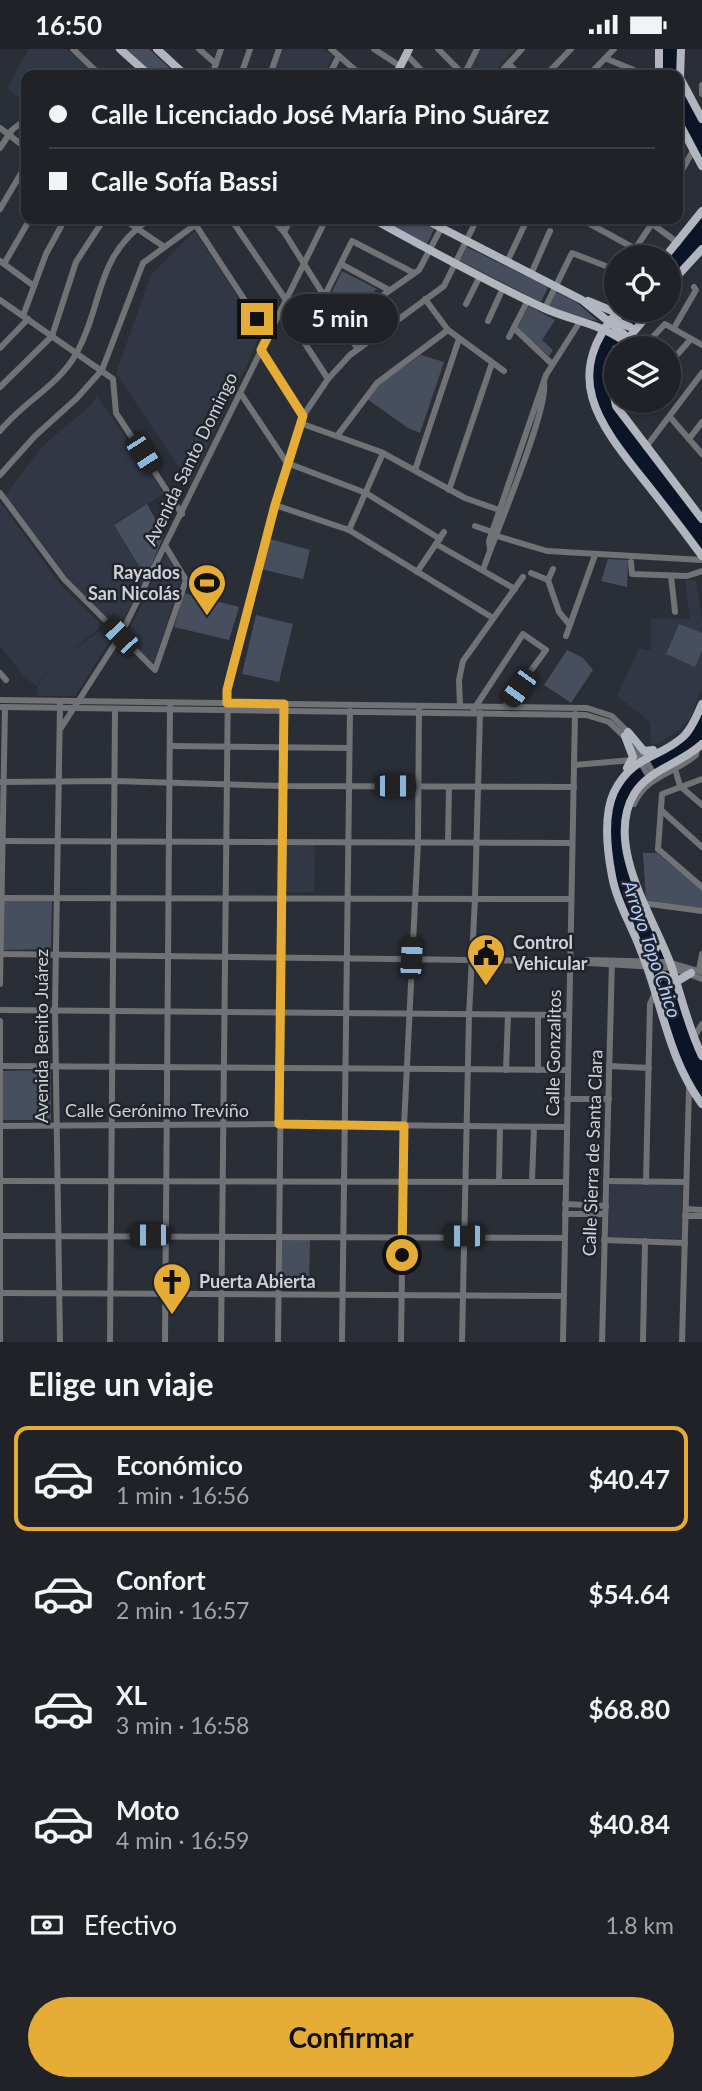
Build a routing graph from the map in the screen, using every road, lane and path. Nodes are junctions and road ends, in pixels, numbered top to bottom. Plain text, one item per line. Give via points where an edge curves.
1 (73, 49) edge
2 (120, 49) edge
3 (157, 49) edge
4 (199, 49) edge
5 (221, 49) edge
6 (250, 49) edge
7 (279, 49) edge
8 (331, 49) edge
9 (374, 49) edge
10 (438, 49) edge
11 (477, 49) edge
12 (523, 49) edge
13 (571, 49) edge
14 (614, 49) edge
15 (659, 49) edge
16 (681, 49) edge
17 (408, 52) edge
18 (446, 52) edge
19 (339, 56) junction
20 (607, 59) junction
21 (216, 64) junction
22 (509, 64) junction
23 (401, 66) junction
24 (91, 70) edge
25 (143, 70) edge
26 (180, 70) edge
27 (214, 70) edge
28 (243, 70) edge
29 (272, 70) edge
30 (332, 70) edge
31 (354, 70) edge
32 (399, 70) edge
33 (422, 70) edge
34 (460, 70) edge
35 (466, 70) edge
36 (503, 70) edge
37 (515, 70) edge
38 (551, 70) edge
39 (595, 70) edge
40 (634, 70) edge
41 (659, 70) edge
42 (680, 70) edge
43 (683, 84) edge
44 (702, 119) edge
45 (21, 123) edge
46 (0, 128) edge
47 (683, 130) edge
48 (8, 134) junction
49 (683, 134) edge
50 (686, 136) junction
51 (21, 144) edge
52 (0, 148) edge
53 (694, 149) junction
54 (702, 166) edge
55 (683, 168) edge
56 (21, 173) edge
57 (0, 209) edge
58 (702, 211) edge
59 (27, 224) edge
60 (62, 224) edge
61 (101, 224) edge
62 (130, 224) edge
63 (142, 224) edge
64 (195, 224) joint
65 (234, 224) edge
66 (277, 224) edge
67 (288, 224) edge
68 (324, 224) edge
69 (382, 224) edge
70 (434, 224) edge
71 (444, 224) edge
72 (474, 224) edge
73 (525, 224) dead end
74 (590, 224) edge
75 (649, 224) edge
76 (656, 224) edge
77 (136, 228) junction
78 (442, 228) junction
79 (551, 230) dead end
80 (284, 232) junction
81 (466, 241) junction
82 (678, 243) joint
83 (629, 245) edge
84 (636, 245) edge
85 (163, 246) junction
86 (702, 249) edge
87 (430, 251) junction
88 (698, 260) edge
89 (507, 262) junction
90 (2, 263) edge
91 (455, 263) junction
92 (341, 264) junction
93 (604, 265) edge
94 (303, 266) junction
95 (414, 273) junction
96 (531, 274) junction
97 (480, 276) junction
98 (681, 276) edge
99 (34, 286) junction
100 (556, 286) junction
101 (503, 288) junction
102 (695, 288) dead end
103 (389, 290) junction
104 (324, 297) junction
105 (425, 299) junction
106 (0, 300) edge
107 (286, 300) junction
108 (528, 300) junction
109 (582, 300) junction
110 (466, 304) dead end
111 (282, 308) junction
112 (545, 308) junction
113 (604, 308) edge
114 (25, 317) junction
115 (488, 321) dead end
116 (611, 322) edge
117 (636, 322) edge
118 (639, 322) edge
119 (579, 323) junction
120 (342, 324) junction
121 (514, 328) junction
122 (674, 328) junction
123 (448, 330) junction
124 (606, 330) junction
125 (52, 335) junction
126 (268, 336) junction
127 (616, 336) edge
128 (624, 336) edge
129 (624, 336) edge
130 (654, 336) edge
131 (509, 337) dead end
132 (459, 339) junction
133 (691, 339) junction
134 (702, 345) edge
135 (0, 348) edge
136 (357, 348) junction
137 (594, 349) junction
138 (261, 350) junction
139 (681, 351) edge
140 (76, 353) junction
141 (492, 363) junction
142 (552, 364) junction
143 (102, 370) junction
144 (504, 371) dead end
145 (702, 373) edge
146 (328, 379) junction
147 (0, 387) edge
148 (241, 394) junction
149 (619, 413) edge
150 (670, 417) junction
151 (302, 419) junction
152 (702, 422) edge
153 (0, 431) edge
154 (337, 436) junction
155 (689, 439) junction
156 (646, 447) junction
157 (383, 453) junction
158 (702, 454) edge
159 (287, 463) junction
160 (415, 470) junction
161 (0, 475) edge
162 (449, 490) junction
163 (0, 493) edge
164 (366, 493) junction
165 (275, 505) junction
166 (502, 511) junction
167 (182, 514) junction
168 (702, 519) edge
169 (475, 526) dead end
170 (349, 530) junction
171 (495, 534) junction
172 (440, 538) junction
173 (166, 547) junction
174 (595, 555) junction
175 (702, 558) edge
176 (631, 562) dead end
177 (553, 569) dead end
178 (483, 570) junction
179 (702, 571) edge
180 (417, 572) junction
181 (531, 573) dead end
182 (671, 576) junction
183 (523, 577) dead end
184 (548, 580) junction
185 (515, 589) junction
186 (675, 612) dead end
187 (493, 618) junction
188 (569, 624) junction
189 (120, 636) junction
190 (566, 636) dead end
191 (0, 673) edge
192 (6, 680) dead end
193 (0, 700) edge
194 (79, 701) junction
195 (702, 703) edge
196 (60, 704) junction
197 (170, 706) junction
198 (227, 706) junction
199 (460, 706) junction
200 (505, 706) junction
201 (2, 707) edge
202 (285, 707) junction
203 (75, 708) junction
204 (115, 709) junction
205 (419, 709) junction
206 (476, 710) junction
207 (566, 710) junction
208 (350, 711) junction
209 (575, 714) junction
210 (60, 730) junction
211 (687, 732) junction
212 (628, 737) junction
213 (171, 746) junction
214 (226, 748) junction
215 (284, 748) junction
216 (349, 748) junction
217 (697, 749) edge
218 (656, 752) junction
219 (639, 760) junction
220 (574, 765) junction
221 (670, 768) junction
222 (628, 772) junction
223 (652, 775) junction
224 (702, 779) edge
225 (57, 781) junction
226 (114, 781) junction
227 (1, 782) edge
228 (170, 782) junction
229 (226, 785) junction
230 (283, 786) junction
231 (349, 786) junction
232 (419, 786) junction
233 (640, 786) junction
234 (680, 786) junction
235 (449, 787) junction
236 (479, 787) junction
237 (573, 787) junction
238 (702, 805) edge
239 (609, 809) junction
240 (661, 810) junction
241 (626, 825) junction
242 (1, 841) edge
243 (57, 841) junction
244 (169, 841) junction
245 (226, 841) junction
246 (283, 841) junction
247 (348, 841) junction
248 (113, 842) junction
249 (418, 842) junction
250 (448, 842) junction
251 (477, 842) junction
252 (572, 843) junction
253 (702, 847) edge
254 (649, 849) dead end
255 (658, 849) junction
256 (702, 887) edge
257 (56, 897) junction
258 (113, 897) junction
259 (415, 897) junction
260 (1, 898) edge
261 (170, 898) junction
262 (226, 898) junction
263 (282, 898) junction
264 (348, 898) junction
265 (475, 899) junction
266 (571, 899) junction
267 (641, 903) junction
268 (702, 912) edge
269 (660, 942) junction
270 (56, 953) junction
271 (0, 954) edge
272 (112, 954) junction
273 (169, 954) junction
274 (702, 954) edge
275 (226, 955) junction
276 (282, 955) junction
277 (348, 957) junction
278 (411, 958) junction
279 (473, 959) junction
280 (646, 959) junction
281 (569, 962) junction
282 (612, 963) junction
283 (669, 965) junction
284 (697, 969) edge
285 (702, 979) edge
286 (675, 982) junction
287 (0, 984) edge
288 (655, 989) junction
289 (0, 1010) edge
290 (55, 1010) junction
291 (112, 1010) junction
292 (169, 1011) junction
293 (224, 1011) junction
294 (281, 1012) junction
295 (345, 1013) junction
296 (408, 1014) junction
297 (508, 1014) junction
298 (468, 1015) junction
299 (538, 1015) junction
300 (569, 1015) junction
301 (0, 1021) edge
302 (702, 1024) edge
303 (694, 1037) junction
304 (702, 1056) edge
305 (0, 1066) edge
306 (609, 1066) junction
307 (56, 1067) junction
308 (113, 1067) junction
309 (168, 1067) junction
310 (224, 1067) junction
311 (649, 1067) junction
312 (281, 1068) junction
313 (345, 1068) junction
314 (406, 1069) junction
315 (467, 1070) junction
316 (506, 1070) junction
317 (538, 1070) junction
318 (568, 1070) junction
319 (689, 1088) junction
320 (567, 1098) junction
321 (609, 1099) junction
322 (702, 1104) edge
323 (168, 1124) junction
324 (223, 1124) junction
325 (279, 1124) junction
326 (57, 1125) junction
327 (112, 1125) junction
328 (345, 1125) junction
329 (0, 1126) edge
330 (404, 1126) junction
331 (466, 1127) junction
332 (500, 1127) junction
333 (534, 1127) junction
334 (567, 1127) junction
335 (223, 1180) junction
336 (279, 1180) junction
337 (344, 1180) junction
338 (0, 1181) edge
339 (58, 1181) junction
340 (112, 1181) junction
341 (167, 1181) junction
342 (403, 1181) junction
343 (465, 1181) junction
344 (499, 1181) junction
345 (532, 1181) junction
346 (606, 1181) junction
347 (565, 1182) junction
348 (646, 1182) junction
349 (686, 1182) junction
350 (565, 1205) junction
351 (605, 1210) junction
352 (702, 1210) edge
353 (685, 1212) junction
354 (565, 1214) junction
355 (702, 1216) edge
356 (166, 1235) junction
357 (222, 1235) junction
358 (278, 1235) junction
359 (0, 1236) edge
360 (111, 1236) junction
361 (344, 1236) junction
362 (402, 1236) junction
363 (464, 1236) junction
364 (58, 1237) junction
365 (564, 1238) junction
366 (604, 1240) junction
367 (645, 1241) junction
368 (685, 1243) junction
369 (110, 1292) junction
370 (0, 1293) edge
371 (59, 1293) junction
372 (165, 1293) junction
373 (221, 1293) junction
374 (278, 1293) junction
375 (343, 1293) junction
376 (401, 1293) junction
377 (462, 1294) junction
378 (563, 1296) junction
379 (1, 1342) edge
380 (60, 1342) edge
381 (110, 1342) edge
382 (165, 1342) edge
383 (221, 1342) edge
384 (278, 1342) edge
385 (342, 1342) edge
386 (401, 1342) edge
387 (462, 1342) edge
388 (563, 1342) edge
389 (602, 1342) edge
390 (643, 1342) edge
391 (682, 1342) edge

1 - 24 street
2 - 25 main road
3 - 26 main road
4 - 21 street
5 - 21 street
6 - 28 street
7 - 29 street
8 - 19 street
9 - 23 street
10 - 18 street
11 - 35 street
12 - 22 street
13 - 38 street
14 - 20 street
15 - 41 main road
16 - 42 main road
17 - 23 main road
17 - 33 street
18 - 34 street
19 - 30 street
19 - 31 street
20 - 39 street
20 - 40 street
21 - 27 street
22 - 36 street
22 - 37 street
23 - 32 main road
43 - 44 main road
45 - 48 street
46 - 48 street
47 - 50 main road
48 - 51 street
48 - 52 street
49 - 50 street
50 - 53 main road
53 - 54 main road
53 - 55 street
56 - 57 street
58 - 82 main road
59 - 90 street
60 - 99 street
61 - 125 street via 76,262
62 - 77 street
63 - 77 street
64 - 85 street
64 - 126 street
65 - 107 street
66 - 80 street
67 - 80 street
68 - 94 street, Avenida Santo Domingo
69 - 87 main road
70 - 78 main road
71 - 78 street
72 - 81 street
73 - 89 street
74 - 83 street
75 - 84 street
76 - 82 street
77 - 85 street
77 - 140 street via 106,270
78 - 81 main road
78 - 87 street
79 - 96 street
80 - 94 street
81 - 89 main road
81 - 91 street
85 - 143 street via 140,268
86 - 88 main road
87 - 91 main road
87 - 95 street
88 - 98 main road
89 - 96 main road
90 - 99 street
91 - 97 main road
91 - 105 street via 444,286
92 - 95 street via 352,241
92 - 103 street
92 - 104 street
93 - 100 street via 572,253
94 - 104 street
94 - 107 street, Avenida Santo Domingo
95 - 103 street
96 - 100 main road
97 - 101 main road
97 - 110 street
99 - 114 street
100 - 109 main road
100 - 112 street
101 - 108 main road
101 - 115 street
102 - 122 street
103 - 120 street
104 - 120 street
105 - 123 street
105 - 136 street
106 - 114 street
107 - 111 street, Avenida Santo Domingo
108 - 112 main road
108 - 121 street
109 - 113 main road
109 - 124 main road
111 - 126 street, Avenida Santo Domingo
111 - 146 street
112 - 119 main road
114 - 125 street
114 - 135 street
116 - 124 main road
117 - 128 main road
118 - 129 main road
119 - 124 main road
119 - 137 main road via 594,335
119 - 142 street
120 - 136 street
121 - 131 street
121 - 142 street
122 - 130 street via 664,324
122 - 133 street
123 - 132 street
123 - 154 street via 377,383
124 - 127 main road
124 - 137 main road
125 - 140 street
125 - 147 street
126 - 138 street, Avenida Santo Domingo
132 - 141 street
132 - 160 street
133 - 134 street
133 - 139 street
136 - 146 street
137 - 175 main road via 589,379 599,420
138 - 148 street, Avenida Santo Domingo
138 - 151 street
140 - 143 street
140 - 153 street
141 - 144 street
141 - 162 street
142 - 166 street
143 - 161 street
143 - 167 street via 115,383 116,413
145 - 150 street
146 - 151 street
148 - 159 street
148 - 167 street, Avenida Santo Domingo
149 - 156 main road
150 - 155 street
150 - 156 street
151 - 154 street
151 - 159 street
152 - 155 street
154 - 157 street
155 - 158 street
156 - 168 main road
157 - 160 street
157 - 164 street
159 - 164 street
159 - 165 street
160 - 162 street
162 - 166 street
163 - 189 street via 64,579
164 - 170 street
164 - 172 street
165 - 170 street
165 - 198 street via 229,675
166 - 171 street
167 - 173 street, Avenida Santo Domingo
169 - 171 street
170 - 180 street
171 - 174 street via 544,550
171 - 178 street
172 - 178 street
172 - 180 street
173 - 189 street, Avenida Santo Domingo
173 - 189 street via 186,580 157,669
174 - 175 street
174 - 188 street
176 - 182 street via 632,574
177 - 184 street
178 - 185 street
179 - 182 street
180 - 187 street
181 - 184 street
182 - 186 street
183 - 185 street
184 - 188 street via 559,612
185 - 187 street
187 - 199 street via 463,661
188 - 190 street
189 - 194 street, Avenida Santo Domingo
191 - 192 street
193 - 196 street
194 - 196 street
194 - 197 street
194 - 203 street, Avenida Santo Domingo
195 - 211 main road
196 - 201 street
196 - 203 street
196 - 210 street, Avenida Benito Juárez
197 - 198 street
197 - 204 street
197 - 213 street
198 - 202 street
198 - 214 street
199 - 205 street
199 - 206 street
200 - 206 street
200 - 206 street via 546,650 523,634
200 - 207 street
201 - 227 street
202 - 205 street
202 - 208 street
202 - 215 street
203 - 204 street
203 - 210 street
204 - 226 street
205 - 206 street
205 - 208 street
205 - 232 street
206 - 207 street
206 - 236 street
207 - 209 street
207 - 212 street via 602,711 618,720
208 - 216 street
209 - 212 street via 604,720
209 - 220 street, Calle Gonzalitos
210 - 225 street, Avenida Benito Juárez
211 - 212 main road via 648,752
211 - 218 main road
212 - 219 main road
213 - 214 street
213 - 228 street
214 - 215 street
214 - 229 street
215 - 216 street
215 - 230 street
216 - 231 street
217 - 221 main road
218 - 219 main road
218 - 221 main road via 655,765
219 - 220 street
219 - 222 main road
219 - 223 street
219 - 239 main road via 613,788
220 - 237 street, Calle Gonzalitos
221 - 223 main road
221 - 234 street
221 - 241 street via 646,785
222 - 233 main road via 638,773
222 - 239 main road
223 - 233 main road
224 - 234 street
225 - 226 street
225 - 227 street
225 - 243 street, Avenida Benito Juárez
226 - 228 street
226 - 248 street
227 - 242 street
228 - 229 street
228 - 244 street
229 - 230 street
229 - 245 street
230 - 231 street
230 - 246 street
231 - 232 street
231 - 247 street
232 - 235 street
232 - 249 street
233 - 241 main road
234 - 238 street
234 - 240 street via 662,794
235 - 236 street
235 - 250 street
236 - 237 street
236 - 251 street
237 - 252 street, Calle Gonzalitos
239 - 280 main road via 614,886
240 - 253 street
240 - 255 street
241 - 267 main road via 629,863
242 - 243 street
242 - 260 street
243 - 248 street
243 - 257 street, Avenida Benito Juárez
244 - 245 street
244 - 248 street
244 - 261 street
245 - 246 street
245 - 262 street
246 - 247 street
246 - 263 street
247 - 249 street
247 - 264 street
248 - 258 street
249 - 250 street
249 - 259 street
250 - 251 street
251 - 252 street
251 - 265 street
252 - 266 street, Calle Gonzalitos
254 - 255 street
255 - 256 street
257 - 258 street
257 - 260 street
257 - 270 street, Avenida Benito Juárez
258 - 261 street
258 - 272 street
259 - 264 street
259 - 265 street
259 - 278 street
260 - 271 street
261 - 262 street
261 - 273 street
262 - 263 street
262 - 275 street
263 - 264 street
263 - 276 street
264 - 277 street
265 - 266 street
265 - 279 street
266 - 281 street, Calle Gonzalitos
267 - 268 street
267 - 269 main road
269 - 280 main road
269 - 283 main road
270 - 271 street
270 - 272 street
270 - 290 street, Avenida Benito Juárez
271 - 287 street
272 - 273 street
272 - 291 street
273 - 275 street
273 - 292 street
274 - 284 street
275 - 276 street
275 - 293 street
276 - 277 street
276 - 294 street
277 - 278 street
277 - 295 street
278 - 279 street
278 - 296 street
279 - 281 street
279 - 298 street
280 - 282 street
280 - 283 street
280 - 288 main road
281 - 282 street
281 - 300 street, Calle Gonzalitos
282 - 306 street, Calle Sierra de Santa Clara
283 - 284 street
283 - 286 main road
284 - 285 street
284 - 286 main road
286 - 288 main road via 663,975
286 - 303 main road
288 - 311 street
288 - 319 main road
289 - 290 street
290 - 291 street
290 - 307 street, Avenida Benito Juárez
291 - 292 street
291 - 308 street
292 - 293 street
292 - 309 street
293 - 294 street
293 - 310 street
294 - 295 street
294 - 312 street
295 - 296 street
295 - 313 street
296 - 298 street
296 - 314 street
297 - 298 street
297 - 299 street
297 - 316 street
298 - 315 street
299 - 300 street
299 - 317 street
300 - 318 street, Calle Gonzalitos
301 - 305 street
302 - 303 street
303 - 304 main road
305 - 307 street
305 - 329 street
306 - 311 street
306 - 321 street, Calle Sierra de Santa Clara
307 - 308 street
307 - 326 street, Avenida Benito Juárez
308 - 309 street
308 - 327 street
309 - 310 street
309 - 323 street
310 - 312 street
310 - 324 street
311 - 348 street
312 - 313 street
312 - 325 street
313 - 314 street
313 - 328 street
314 - 315 street
314 - 330 street
315 - 316 street
315 - 331 street
316 - 317 street
317 - 318 street
318 - 320 street, Calle Gonzalitos
319 - 322 main road
319 - 349 street
320 - 321 street
320 - 334 street, Calle Gonzalitos
321 - 346 street, Calle Sierra de Santa Clara
323 - 324 street, Calle Gerónimo Treviño
323 - 327 street, Calle Gerónimo Treviño
323 - 341 street
324 - 325 street, Calle Gerónimo Treviño
324 - 335 street
325 - 328 street, Calle Gerónimo Treviño
325 - 336 street
326 - 327 street, Calle Gerónimo Treviño
326 - 329 street, Calle Gerónimo Treviño
326 - 339 street, Avenida Benito Juárez
327 - 340 street
328 - 330 street, Calle Gerónimo Treviño
328 - 337 street
329 - 338 street
330 - 331 street, Calle Gerónimo Treviño
330 - 342 street
331 - 332 street, Calle Gerónimo Treviño
331 - 343 street
332 - 333 street, Calle Gerónimo Treviño
332 - 344 street
333 - 334 street, Calle Gerónimo Treviño
333 - 345 street
334 - 347 street, Calle Gonzalitos
335 - 336 street
335 - 341 street
335 - 357 street
336 - 337 street
336 - 358 street
337 - 342 street
337 - 361 street
338 - 339 street
338 - 359 street
339 - 340 street
339 - 364 street, Avenida Benito Juárez
340 - 341 street
340 - 360 street
341 - 356 street
342 - 343 street
342 - 362 street
343 - 344 street
343 - 363 street
344 - 345 street
345 - 347 street
346 - 348 street
346 - 351 street, Calle Sierra de Santa Clara
347 - 350 street, Calle Gonzalitos
348 - 349 street
349 - 353 street
350 - 351 street
350 - 354 street, Calle Gonzalitos
351 - 354 street
351 - 366 street, Calle Sierra de Santa Clara
352 - 353 street
353 - 355 street
353 - 368 street
354 - 365 street, Calle Gonzalitos
356 - 357 street
356 - 360 street
356 - 372 street
357 - 358 street
357 - 373 street
358 - 361 street
358 - 374 street
359 - 364 street
359 - 370 street
360 - 364 street
360 - 369 street
361 - 362 street
361 - 375 street
362 - 363 street
362 - 376 street
363 - 365 street
363 - 377 street
364 - 371 street, Avenida Benito Juárez
365 - 378 street, Calle Gonzalitos
366 - 367 street
366 - 389 street, Calle Sierra de Santa Clara
367 - 368 street
367 - 390 street
368 - 391 street
369 - 371 street
369 - 372 street
369 - 381 street
370 - 371 street
370 - 379 street
371 - 380 street, Avenida Benito Juárez
372 - 373 street
372 - 382 street
373 - 374 street
373 - 383 street
374 - 375 street
374 - 384 street
375 - 376 street
375 - 385 street
376 - 377 street
376 - 386 street
377 - 378 street
377 - 387 street
378 - 388 street, Calle Gonzalitos

